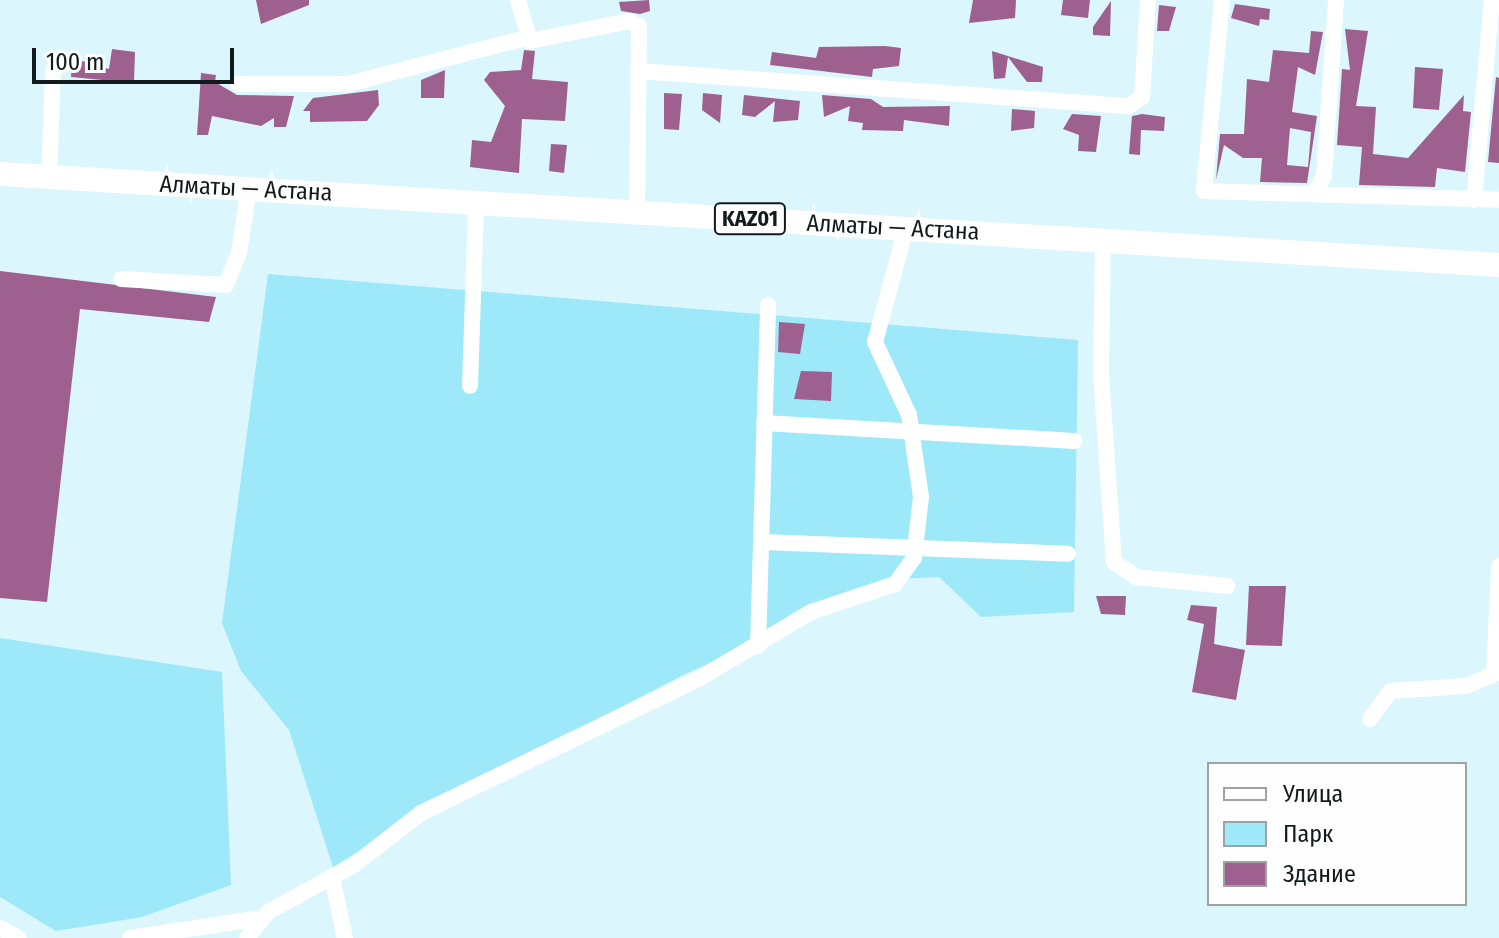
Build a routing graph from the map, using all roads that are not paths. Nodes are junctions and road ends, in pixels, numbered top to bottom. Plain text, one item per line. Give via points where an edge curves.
1 (518, 0) edge
2 (1148, 0) edge
3 (1222, 0) edge
4 (1336, 0) edge
5 (1492, 0) edge
6 (526, 38) junction
7 (53, 70) dead end
8 (638, 71) junction
9 (238, 84) dead end
10 (0, 174) edge
11 (49, 176) junction
12 (249, 189) junction
13 (1314, 194) junction
14 (1474, 200) junction
15 (1499, 200) edge
16 (476, 202) junction
17 (637, 212) junction
18 (906, 229) junction
19 (1103, 241) junction
20 (1499, 265) edge
21 (121, 279) dead end
22 (768, 305) dead end
23 (470, 386) dead end
24 (764, 423) junction
25 (913, 430) junction
26 (1074, 441) dead end
27 (761, 542) junction
28 (917, 547) junction
29 (1068, 554) dead end
30 (1499, 566) edge
31 (1228, 586) dead end
32 (758, 646) junction
33 (1370, 719) dead end
34 (332, 877) junction
35 (263, 918) junction
36 (0, 928) edge
37 (19, 938) edge
38 (130, 938) edge
39 (247, 938) edge
40 (345, 938) edge

1 - 6 street
2 - 8 street via 1142,97 1129,106
3 - 13 street via 1204,191
4 - 13 street via 1324,176
5 - 14 street
6 - 8 street via 540,42 635,21
6 - 9 street via 348,84
7 - 11 street
8 - 17 street
10 - 11 highway, Алматы — Астана / KАZ01
11 - 12 highway, Алматы — Астана / KАZ01
12 - 16 highway, Алматы — Астана / KАZ01
12 - 21 street via 235,270 218,287
13 - 14 street
14 - 15 street
16 - 17 highway, Алматы — Астана / KАZ01
16 - 23 street
17 - 18 highway, Алматы — Астана / KАZ01
18 - 19 highway, Алматы — Астана / KАZ01
18 - 25 street via 875,342
19 - 20 highway, Алматы — Астана / KАZ01
19 - 31 street via 1101,373 1114,562 1136,577
22 - 24 street
24 - 25 street
24 - 27 street
25 - 26 street
25 - 28 street via 921,497
27 - 28 street
27 - 32 street
28 - 29 street
28 - 32 street via 906,572 885,590 811,612
30 - 33 street via 1494,674 1466,686 1390,691
32 - 34 street via 421,813
34 - 35 street
34 - 40 street
35 - 38 street
35 - 39 street
36 - 37 street

